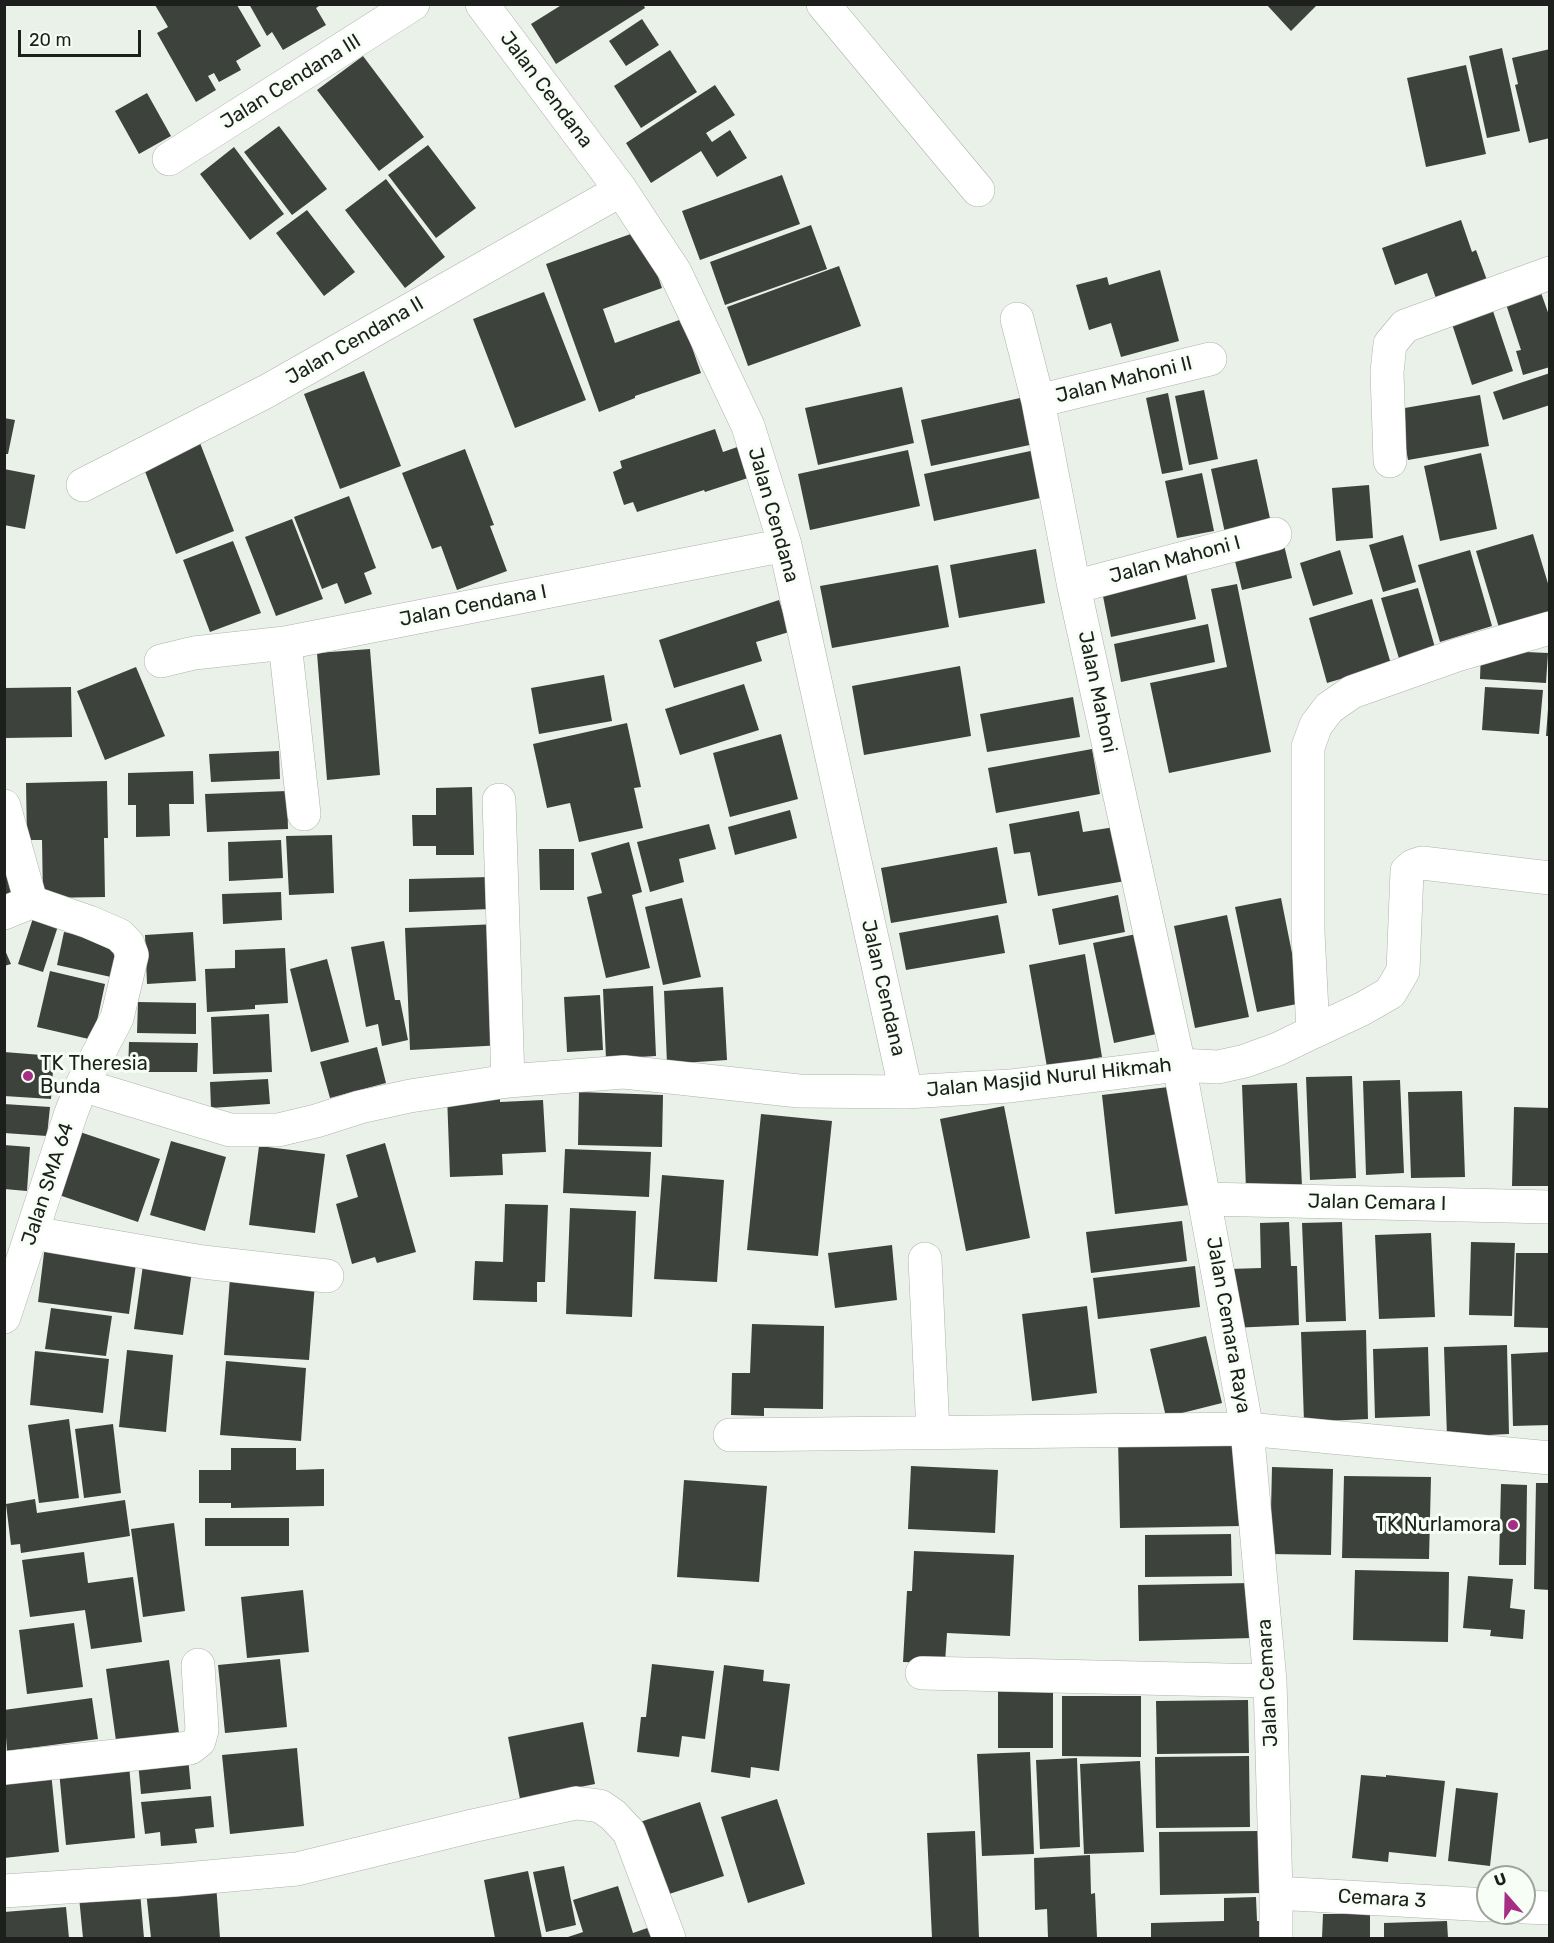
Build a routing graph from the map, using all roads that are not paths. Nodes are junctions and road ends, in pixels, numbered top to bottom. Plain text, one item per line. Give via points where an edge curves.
1 (413, 4) edge
2 (482, 4) edge
3 (823, 4) edge
4 (169, 159) dead end
5 (621, 190) junction
6 (978, 190) dead end
7 (1550, 273) edge
8 (1017, 319) dead end
9 (1210, 359) dead end
10 (1038, 401) junction
11 (1390, 461) dead end
12 (83, 484) dead end
13 (1275, 534) dead end
14 (784, 545) junction
15 (1074, 587) junction
16 (1550, 628) edge
17 (285, 643) junction
18 (161, 660) dead end
19 (499, 800) dead end
20 (4, 806) edge
21 (304, 814) dead end
22 (1550, 878) edge
23 (18, 908) edge
24 (1313, 1032) junction
25 (1179, 1065) junction
26 (508, 1081) junction
27 (82, 1085) junction
28 (906, 1092) junction
29 (1205, 1199) junction
30 (1550, 1207) edge
31 (33, 1233) junction
32 (925, 1259) dead end
33 (327, 1276) dead end
34 (4, 1317) edge
35 (1247, 1429) junction
36 (933, 1432) junction
37 (730, 1435) dead end
38 (1550, 1458) edge
39 (198, 1665) dead end
40 (922, 1673) dead end
41 (1270, 1681) junction
42 (4, 1768) edge
43 (4, 1891) edge
44 (1276, 1893) junction
45 (1476, 1904) edge
46 (669, 1938) edge
47 (1276, 1938) edge

1 - 4 street, Jalan Cendana III
2 - 5 street, Jalan Cendana
3 - 6 street
5 - 12 street, Jalan Cendana II via 267,391
5 - 14 street, Jalan Cendana via 675,272 748,426
7 - 11 street via 1405,326 1390,344
8 - 10 street, Jalan Mahoni
9 - 10 street, Jalan Mahoni II
10 - 15 street, Jalan Mahoni
13 - 15 street, Jalan Mahoni I
14 - 17 street, Jalan Cendana I
14 - 28 street, Jalan Cendana
15 - 25 street, Jalan Mahoni
16 - 24 street via 1352,692 1329,708 1316,725 1308,747 1308,932
17 - 18 street, Jalan Cendana I
17 - 21 street
19 - 26 street
20 - 23 street
22 - 24 street, Jalan Masjid Nurul Hikmah via 1422,863 1413,866 1407,871 1402,971 1390,993
23 - 27 street, Jalan SMA 64 via 89,922 119,935 128,944 132,956 117,1018
24 - 25 street, Jalan Masjid Nurul Hikmah via 1245,1061 1218,1067
25 - 28 street, Jalan Masjid Nurul Hikmah via 1010,1086
25 - 29 street, Jalan Cemara Raya
26 - 27 street, Jalan Masjid Nurul Hikmah via 410,1096 278,1130 230,1130
26 - 28 street, Jalan Masjid Nurul Hikmah via 624,1072 799,1091
27 - 31 street, Jalan SMA 64
29 - 30 street, Jalan Cemara I
29 - 35 street, Jalan Cemara Raya
31 - 33 street via 203,1262
31 - 34 street, Jalan SMA 64
32 - 36 street
35 - 36 street
35 - 38 street, Jalan Cemara Raya
35 - 41 street, Jalan Cemara
36 - 37 street
39 - 42 street via 202,1731 199,1742 190,1748
40 - 41 street
41 - 44 street, Jalan Cemara
43 - 46 street via 297,1869 576,1803 600,1806 629,1832
44 - 45 street, Cemara 3
44 - 47 street, Jalan Cemara

